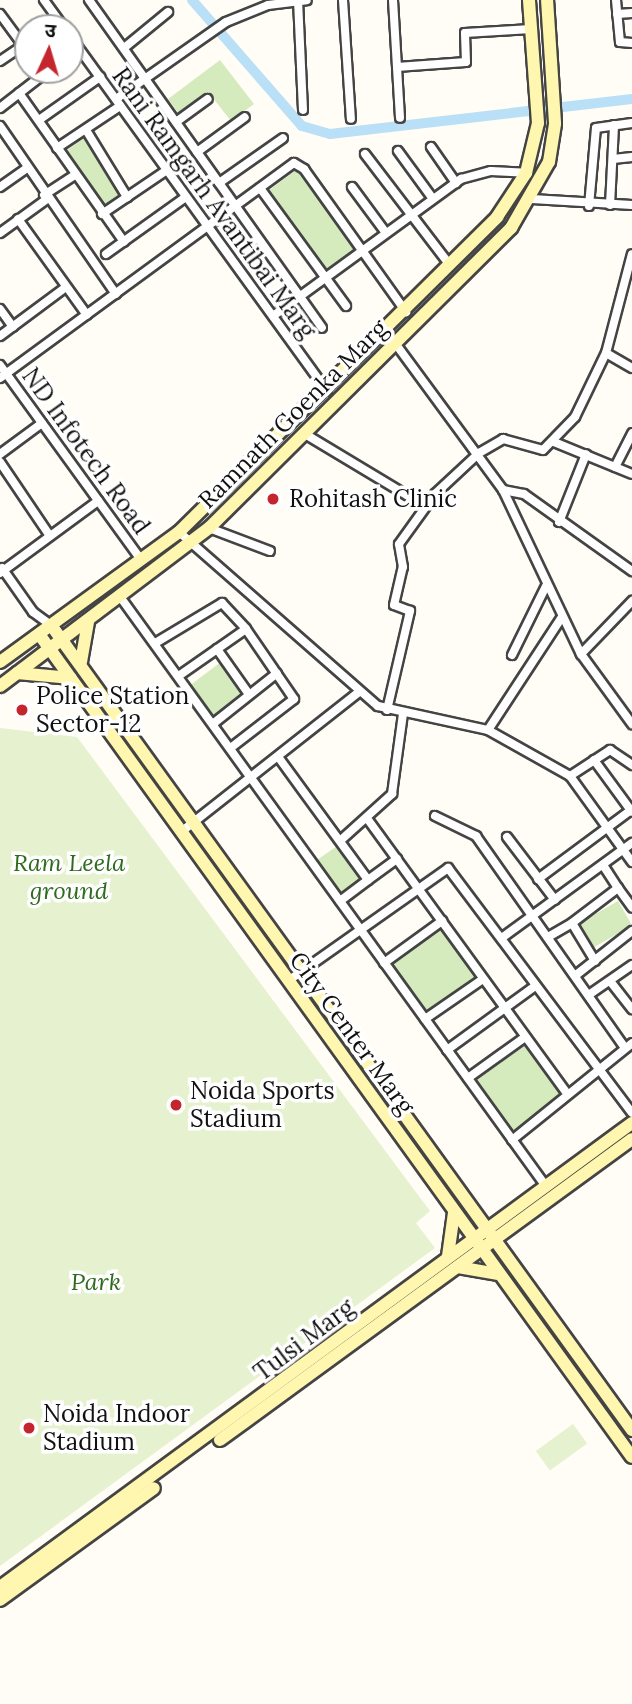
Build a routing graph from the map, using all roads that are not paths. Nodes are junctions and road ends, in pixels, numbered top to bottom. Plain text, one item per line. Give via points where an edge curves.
1 (89, 0) edge
2 (298, 0) edge
3 (307, 0) edge
4 (343, 0) edge
5 (393, 0) edge
6 (529, 0) edge
7 (547, 0) edge
8 (616, 0) edge
9 (266, 2) edge
10 (168, 12) dead end
11 (617, 13) junction
12 (632, 13) edge
13 (0, 14) edge
14 (531, 29) junction
15 (14, 32) edge
16 (632, 43) edge
17 (124, 48) junction
18 (84, 55) edge
19 (397, 67) junction
20 (100, 77) junction
21 (145, 78) junction
22 (30, 84) edge
23 (19, 93) junction
24 (208, 99) dead end
25 (118, 102) junction
26 (0, 108) edge
27 (303, 110) dead end
28 (245, 117) dead end
29 (400, 118) dead end
30 (351, 119) dead end
31 (39, 120) junction
32 (176, 122) junction
33 (632, 123) edge
34 (614, 125) junction
35 (0, 126) edge
36 (86, 130) junction
37 (283, 138) dead end
38 (431, 147) dead end
39 (57, 148) junction
40 (398, 151) dead end
41 (197, 152) junction
42 (365, 154) dead end
43 (632, 157) edge
44 (613, 159) junction
45 (26, 168) junction
46 (167, 170) junction
47 (526, 173) junction
48 (75, 175) junction
49 (219, 183) junction
50 (456, 183) junction
51 (0, 187) edge
52 (352, 187) dead end
53 (260, 188) junction
54 (46, 197) junction
55 (127, 197) junction
56 (186, 197) junction
57 (433, 199) junction
58 (531, 199) junction
59 (235, 205) junction
60 (610, 205) junction
61 (632, 205) edge
62 (589, 206) junction
63 (103, 214) junction
64 (410, 215) junction
65 (18, 219) junction
66 (207, 225) junction
67 (0, 233) edge
68 (386, 233) junction
69 (124, 242) junction
70 (463, 249) junction
71 (361, 251) junction
72 (106, 254) dead end
73 (632, 254) edge
74 (476, 262) junction
75 (450, 265) junction
76 (325, 278) junction
77 (66, 287) junction
78 (116, 294) junction
79 (299, 296) junction
80 (346, 306) dead end
81 (0, 309) edge
82 (406, 312) junction
83 (87, 316) junction
84 (272, 316) junction
85 (13, 327) junction
86 (321, 328) dead end
87 (0, 336) edge
88 (395, 343) junction
89 (606, 353) junction
90 (0, 365) edge
91 (632, 368) edge
92 (3, 376) edge
93 (328, 391) junction
94 (42, 423) junction
95 (632, 433) edge
96 (305, 434) junction
97 (554, 442) junction
98 (0, 453) edge
99 (479, 453) junction
100 (586, 454) junction
101 (0, 462) edge
102 (615, 467) junction
103 (632, 474) edge
104 (503, 490) junction
105 (98, 501) junction
106 (425, 506) junction
107 (559, 522) junction
108 (209, 528) junction
109 (179, 532) junction
110 (50, 536) junction
111 (193, 542) junction
112 (270, 551) dead end
113 (141, 560) junction
114 (1, 570) edge
115 (632, 571) edge
116 (546, 586) junction
117 (121, 598) junction
118 (632, 601) edge
119 (36, 615) junction
120 (562, 617) junction
121 (88, 621) junction
122 (51, 625) junction
123 (246, 629) junction
124 (39, 634) junction
125 (64, 639) junction
126 (158, 642) junction
127 (50, 649) junction
128 (216, 649) junction
129 (581, 654) junction
130 (512, 655) dead end
131 (0, 662) edge
132 (81, 663) junction
133 (17, 673) junction
134 (277, 673) junction
135 (180, 675) junction
136 (72, 679) junction
137 (0, 686) edge
138 (359, 692) junction
139 (248, 693) junction
140 (387, 710) junction
141 (402, 714) junction
142 (214, 723) junction
143 (632, 724) edge
144 (488, 730) junction
145 (232, 747) junction
146 (279, 758) junction
147 (594, 760) junction
148 (632, 765) edge
149 (570, 776) junction
150 (247, 778) junction
151 (632, 811) edge
152 (435, 816) dead end
153 (369, 821) junction
154 (196, 822) junction
155 (607, 828) junction
156 (181, 832) junction
157 (507, 837) dead end
158 (341, 840) junction
159 (632, 843) edge
160 (623, 849) junction
161 (397, 859) junction
162 (632, 862) edge
163 (603, 865) junction
164 (538, 879) junction
165 (368, 880) junction
166 (418, 887) junction
167 (618, 888) junction
168 (555, 900) junction
169 (340, 901) junction
170 (632, 907) edge
171 (532, 916) junction
172 (442, 921) junction
173 (572, 923) junction
174 (360, 929) junction
175 (632, 931) edge
176 (503, 937) junction
177 (548, 937) junction
178 (595, 961) junction
179 (384, 962) junction
180 (632, 965) edge
181 (302, 971) junction
182 (576, 975) junction
183 (483, 979) junction
184 (288, 981) junction
185 (610, 981) junction
186 (534, 986) junction
187 (590, 994) junction
188 (504, 1008) junction
189 (632, 1009) edge
190 (425, 1019) junction
191 (525, 1037) junction
192 (629, 1045) edge
193 (447, 1050) junction
194 (598, 1069) junction
195 (468, 1078) junction
196 (565, 1091) junction
197 (632, 1114) edge
198 (632, 1123) edge
199 (632, 1139) edge
200 (512, 1140) junction
201 (545, 1185) junction
202 (454, 1211) junction
203 (515, 1224) junction
204 (491, 1234) junction
205 (477, 1244) junction
206 (507, 1256) junction
207 (446, 1259) junction
208 (457, 1267) junction
209 (498, 1274) junction
210 (632, 1430) edge
211 (213, 1440) junction
212 (632, 1457) edge
213 (0, 1587) edge
214 (0, 1600) edge

1 - 17 street
2 - 3 street
2 - 9 street
2 - 27 street
4 - 30 street
5 - 19 street
6 - 14 street, Ramnath Goenka Marg
7 - 58 street, Ramnath Goenka Marg via 555,123 549,162
8 - 11 street
9 - 21 street via 210,32
10 - 17 street
11 - 12 street
11 - 16 street via 620,42
13 - 15 street
14 - 19 street via 465,33 466,61
14 - 47 street, Ramnath Goenka Marg via 538,123
17 - 21 street
18 - 20 street, Rani Ramgarh Avantibai Marg
19 - 29 street
20 - 25 street, Rani Ramgarh Avantibai Marg
20 - 31 street
21 - 25 street
21 - 32 street
22 - 23 street
23 - 26 street
23 - 31 street
24 - 32 street
25 - 36 street
25 - 46 street, Rani Ramgarh Avantibai Marg
28 - 41 street
31 - 39 street
32 - 41 street
33 - 34 street
34 - 44 street
34 - 62 street via 596,128
35 - 45 street
36 - 39 street
36 - 55 street
37 - 49 street
38 - 50 street
39 - 48 street
40 - 57 street
41 - 49 street
42 - 64 street
43 - 44 street
44 - 60 street
45 - 51 street
45 - 54 street
46 - 55 street
46 - 56 street, Rani Ramgarh Avantibai Marg
47 - 50 street via 491,171
47 - 70 street, Ramnath Goenka Marg via 497,217
48 - 54 street
48 - 63 street
49 - 59 street
50 - 57 street
52 - 68 street
53 - 59 street
53 - 71 street via 299,164
53 - 76 street
54 - 65 street
54 - 78 street
55 - 63 street
56 - 66 street, Rani Ramgarh Avantibai Marg
56 - 69 street
57 - 64 street
58 - 62 street
58 - 74 street, Ramnath Goenka Marg
59 - 66 street
59 - 79 street
60 - 61 street
60 - 62 street
63 - 69 street
64 - 68 street
64 - 75 street
65 - 67 street
65 - 77 street
66 - 78 street
66 - 84 street, Rani Ramgarh Avantibai Marg
68 - 71 street
69 - 72 street
70 - 74 street
70 - 75 street, Ramnath Goenka Marg
71 - 76 street
71 - 82 street
73 - 89 street
74 - 88 street, Ramnath Goenka Marg
75 - 82 street, Ramnath Goenka Marg
76 - 79 street
76 - 80 street
77 - 83 street
77 - 85 street
78 - 83 street
79 - 84 street
79 - 86 street
81 - 85 street
82 - 93 street, Ramnath Goenka Marg
83 - 92 street
84 - 93 street, Rani Ramgarh Avantibai Marg
85 - 87 street
88 - 96 street, Ramnath Goenka Marg
88 - 99 street
89 - 91 street
89 - 97 street via 575,417
90 - 92 street, ND Infotech Road
92 - 94 street, ND Infotech Road
93 - 109 street, Ramnath Goenka Marg
94 - 98 street
94 - 105 street, ND Infotech Road
95 - 102 street
96 - 106 street
96 - 108 street, Ramnath Goenka Marg
97 - 99 street via 538,452 503,439
97 - 100 street
99 - 104 street
99 - 106 street
100 - 102 street
100 - 107 street
101 - 110 street
102 - 103 street
104 - 107 street via 517,490
104 - 116 street
105 - 110 street
105 - 113 street, ND Infotech Road
106 - 140 street via 399,544 403,567 394,605 410,611
107 - 115 street
108 - 111 street, Ramnath Goenka Marg
108 - 112 street
109 - 111 street
109 - 113 street, Ramnath Goenka Marg
110 - 114 street
111 - 117 street, Ramnath Goenka Marg
111 - 138 street
113 - 122 street, Ramnath Goenka Marg
114 - 119 street
116 - 120 street
116 - 130 street
117 - 121 street, Ramnath Goenka Marg
117 - 126 street
118 - 129 street
119 - 122 street
119 - 124 street
120 - 129 street
120 - 144 street
121 - 125 street, Ramnath Goenka Marg
121 - 132 street
122 - 124 street, Ramnath Goenka Marg
122 - 125 street, City Center Marg
123 - 126 street via 222,603
123 - 128 street
123 - 134 street
124 - 127 street, City Center Marg
124 - 131 street, Ramnath Goenka Marg
125 - 127 street, Ramnath Goenka Marg
125 - 132 street, City Center Marg
126 - 135 street
127 - 133 street, Ramnath Goenka Marg
127 - 136 street, City Center Marg
128 - 135 street
128 - 139 street
129 - 143 street
132 - 154 street, City Center Marg
133 - 136 street
133 - 137 street, Ramnath Goenka Marg
134 - 139 street
134 - 145 street via 293,702
135 - 142 street
136 - 156 street, City Center Marg
138 - 140 street
138 - 146 street
139 - 142 street
140 - 141 street
141 - 144 street
141 - 153 street via 392,794
142 - 145 street
144 - 149 street
145 - 150 street
146 - 150 street
146 - 158 street
147 - 148 street via 610,750
147 - 149 street
147 - 151 street
149 - 155 street
150 - 154 street
150 - 169 street
151 - 155 street
152 - 171 street via 476,836
153 - 158 street
153 - 161 street
154 - 156 street
154 - 181 street, City Center Marg
155 - 160 street
155 - 164 street
156 - 184 street, City Center Marg
157 - 164 street
158 - 165 street
159 - 160 street
160 - 162 street
160 - 163 street
161 - 165 street
161 - 166 street
163 - 167 street
163 - 168 street
164 - 168 street
165 - 169 street
166 - 172 street
166 - 174 street
166 - 176 street via 442,869 453,871
167 - 170 street
167 - 173 street
168 - 171 street
169 - 174 street
171 - 176 street
171 - 177 street
172 - 179 street
172 - 183 street
173 - 177 street
173 - 178 street
174 - 179 street
174 - 181 street
175 - 178 street
176 - 186 street
177 - 182 street
178 - 182 street
179 - 190 street
180 - 185 street
181 - 184 street
181 - 204 street, City Center Marg
182 - 187 street
183 - 188 street
183 - 190 street
184 - 202 street, City Center Marg
185 - 187 street
185 - 189 street
186 - 188 street
186 - 194 street
187 - 192 street
188 - 191 street
188 - 193 street
190 - 193 street
191 - 195 street
191 - 196 street
192 - 194 street
193 - 195 street
194 - 196 street
194 - 197 street
195 - 200 street
196 - 200 street
198 - 201 street, Tulsi Marg
199 - 203 street, Tulsi Marg
200 - 201 street
201 - 204 street, Tulsi Marg
202 - 205 street, City Center Marg
202 - 207 street via 456,1236
203 - 204 street, Tulsi Marg
203 - 206 street
204 - 205 street, Tulsi Marg
204 - 206 street, City Center Marg
205 - 207 street, Tulsi Marg
205 - 208 street, Tulsi Marg
205 - 209 street, City Center Marg
206 - 210 street, City Center Marg
207 - 211 street, Tulsi Marg
208 - 209 street
208 - 211 street, Tulsi Marg
209 - 212 street, City Center Marg
211 - 213 street, Tulsi Marg
211 - 214 street, Tulsi Marg

